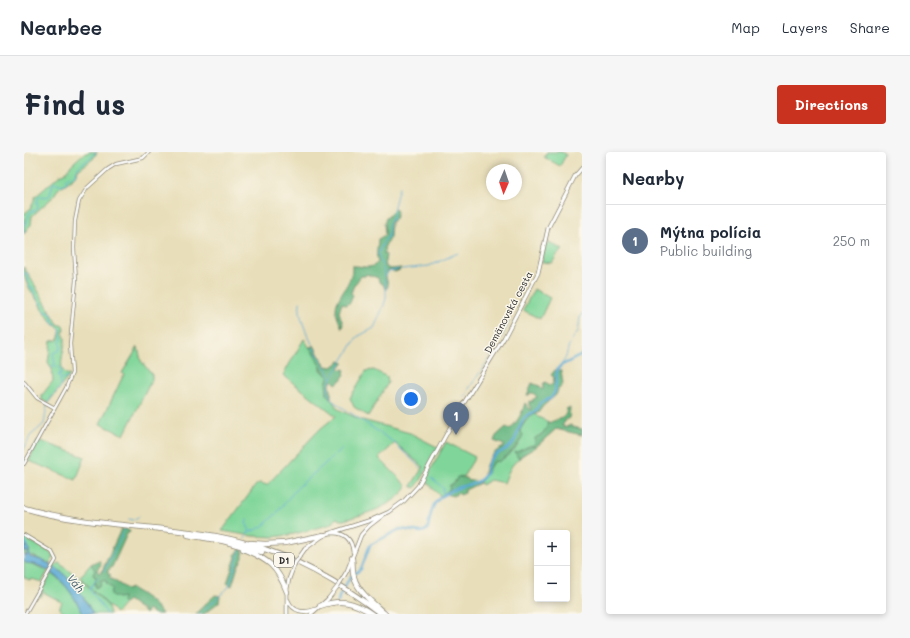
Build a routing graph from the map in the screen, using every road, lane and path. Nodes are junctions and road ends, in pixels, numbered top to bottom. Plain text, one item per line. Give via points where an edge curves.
1 (148, 153) edge
2 (582, 168) edge
3 (24, 382) edge
4 (55, 408) junction
5 (24, 464) edge
6 (24, 510) edge
7 (385, 514) junction
8 (126, 526) junction
9 (330, 533) junction
10 (324, 535) junction
11 (24, 536) edge
12 (223, 541) junction
13 (240, 542) junction
14 (353, 557) junction
15 (341, 587) junction
16 (346, 590) junction
17 (286, 592) junction
18 (287, 598) junction
19 (329, 601) junction
20 (318, 608) junction
21 (25, 614) edge
22 (287, 614) edge
23 (311, 614) edge
24 (372, 614) edge
25 (376, 614) edge
26 (381, 614) edge
27 (385, 614) edge

1 - 4 street via 144,158 116,164 108,169 87,188 77,207 74,238 76,284 70,348 72,371
2 - 7 main road, Demänovská cesta via 548,228 539,269 499,349 456,416 419,485 404,501
3 - 4 street via 33,394
4 - 5 street
6 - 8 highway, D1 via 69,521
7 - 9 main road
7 - 14 main road via 365,530
8 - 12 highway, D1
8 - 13 highway, D1 via 205,534
9 - 10 main road
9 - 14 main road via 347,537 352,545
10 - 13 highway via 280,544
10 - 17 main road, bridge via 305,549 295,563
11 - 21 street via 52,552 56,560
12 - 15 highway, D1 via 265,553
12 - 17 highway via 270,564 279,574
13 - 15 highway, D1 via 287,558
14 - 19 main road, bridge
14 - 27 highway via 353,576 356,583
15 - 16 highway, D1
16 - 25 highway, D1
16 - 26 highway, D1
17 - 18 main road
18 - 20 main road via 298,610 307,612
18 - 22 main road
19 - 20 highway
19 - 24 highway via 353,604
20 - 23 main road

